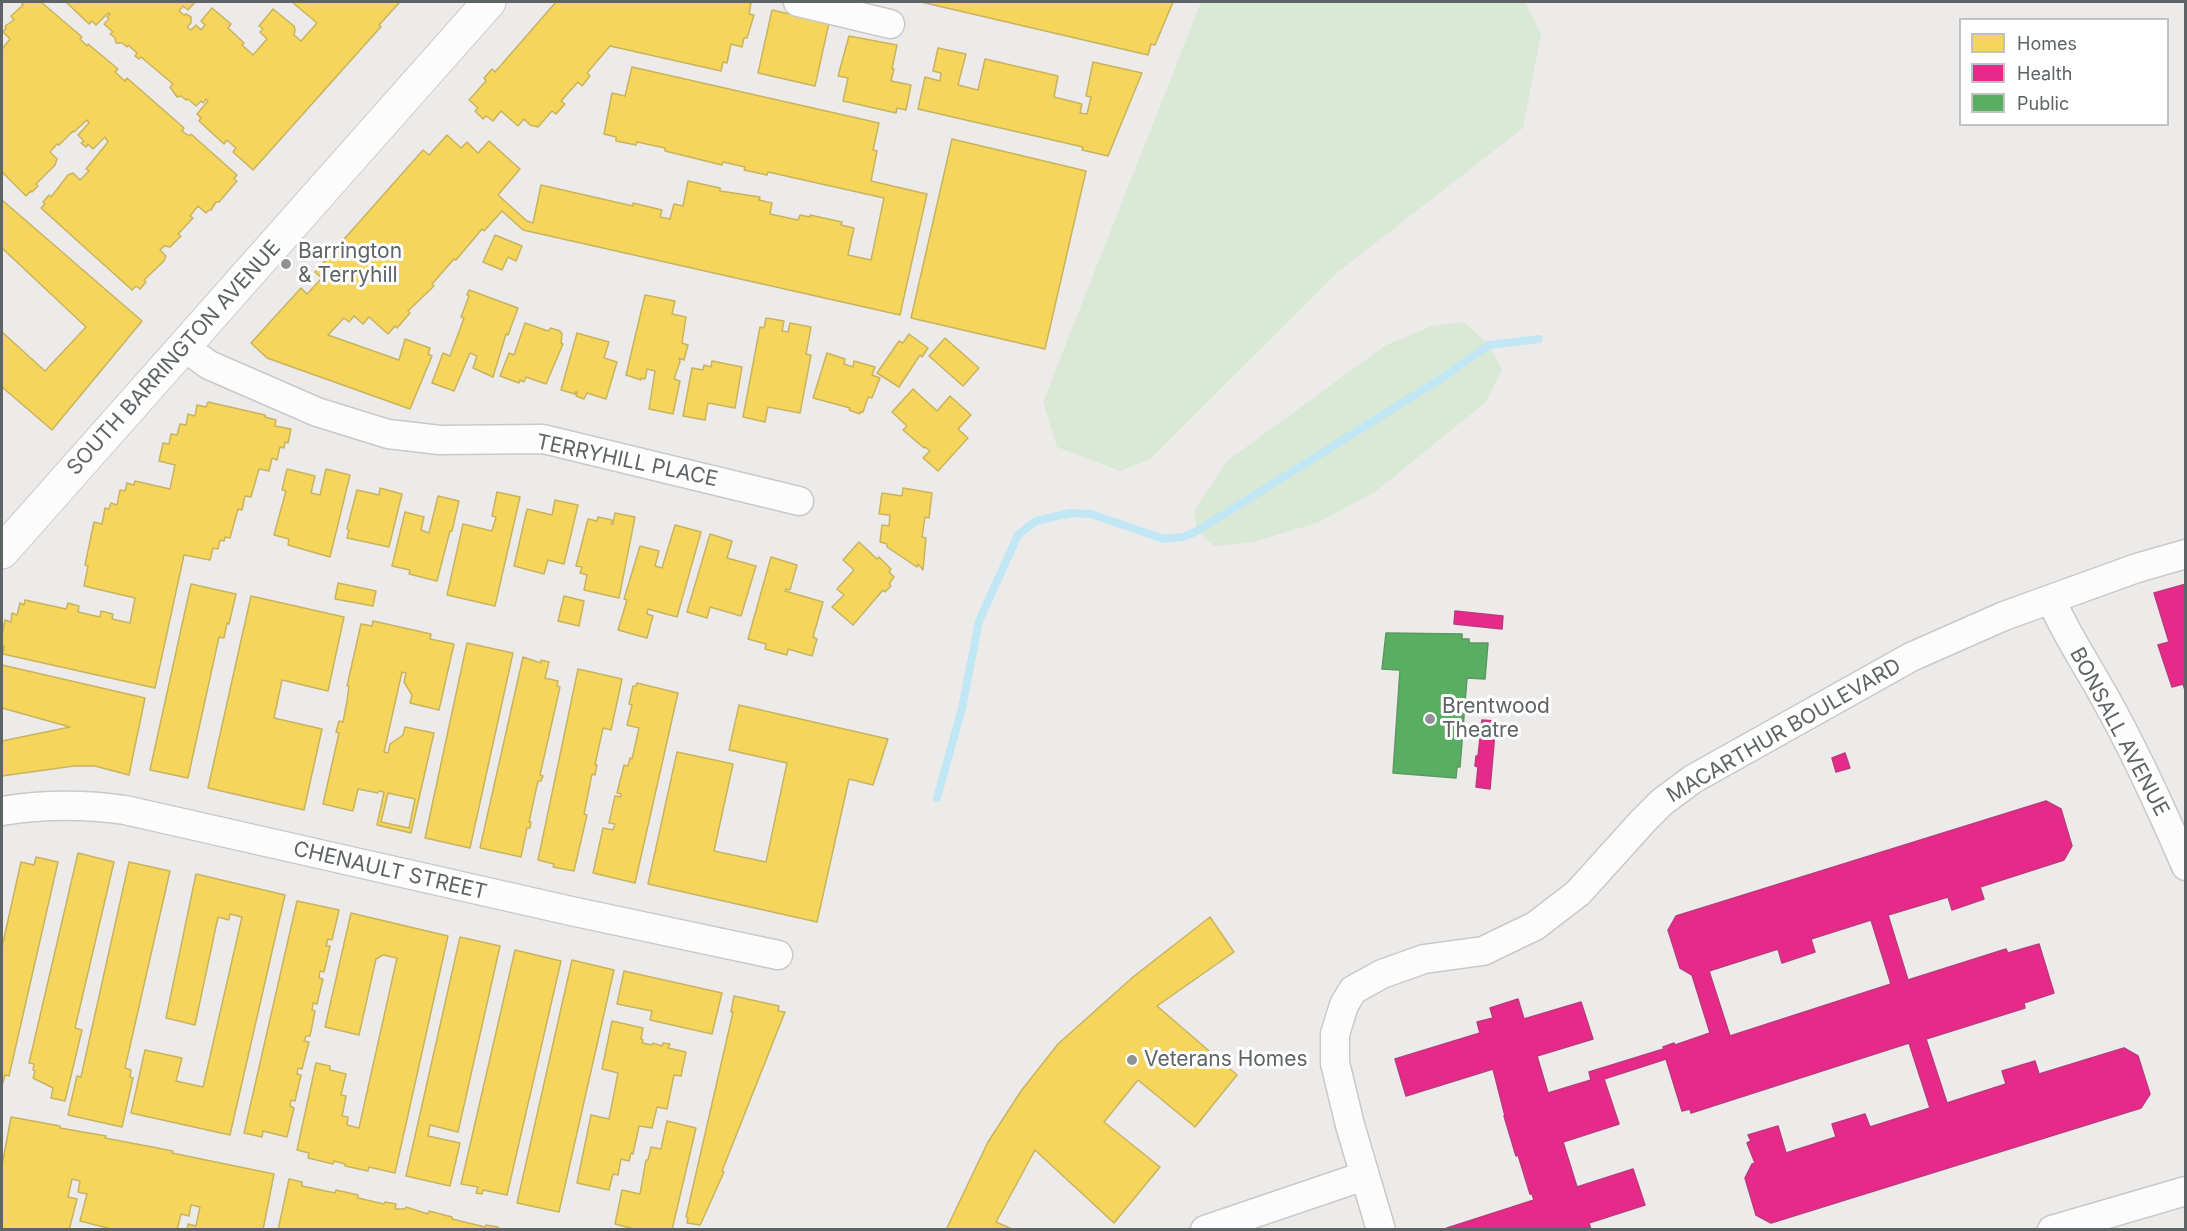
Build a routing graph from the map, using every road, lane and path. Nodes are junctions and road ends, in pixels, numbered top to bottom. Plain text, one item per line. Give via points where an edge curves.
1 (489, 2) edge
2 (798, 2) edge
3 (890, 24) dead end
4 (184, 347) junction
5 (800, 501) dead end
6 (2, 552) edge
7 (2186, 554) edge
8 (2051, 599) junction
9 (2, 811) edge
10 (2186, 866) edge
11 (778, 955) dead end
12 (1364, 1176) junction
13 (2186, 1191) edge
14 (1205, 1230) edge
15 (1381, 1230) edge
16 (2052, 1230) edge

1 - 4 street, SOUTH BARRINGTON AVENUE
2 - 3 street
4 - 5 street, TERRYHILL PLACE via 209,365 317,412 388,434 440,440 543,439
4 - 6 street, SOUTH BARRINGTON AVENUE
7 - 8 street, MACARTHUR BOULEVARD
8 - 10 street, BONSALL AVENUE via 2104,696
8 - 12 street, MACARTHUR BOULEVARD via 2004,615 1911,657 1694,779 1642,821 1578,893 1535,926 1483,951 1424,959 1382,974 1353,990 1335,1034 1335,1063
9 - 11 street, CHENAULT STREET via 51,805 125,810
12 - 14 street
12 - 15 street
13 - 16 street

